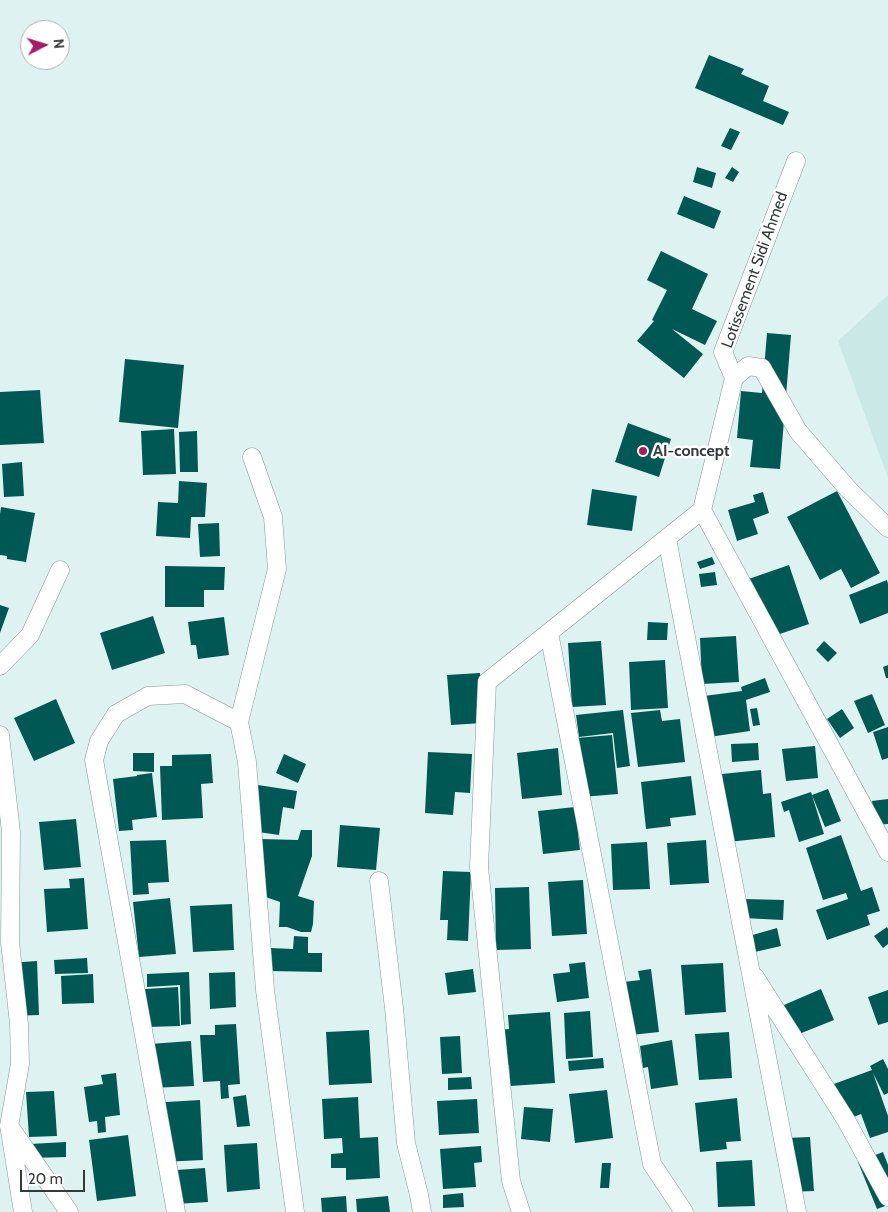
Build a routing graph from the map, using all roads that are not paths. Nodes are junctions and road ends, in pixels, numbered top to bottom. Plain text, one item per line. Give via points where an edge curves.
1 (796, 162) dead end
2 (734, 378) junction
3 (252, 457) dead end
4 (702, 510) junction
5 (888, 528) edge
6 (667, 539) junction
7 (60, 570) dead end
8 (549, 632) junction
9 (0, 666) edge
10 (239, 722) junction
11 (0, 735) edge
12 (888, 852) edge
13 (380, 881) dead end
14 (750, 968) junction
15 (9, 1126) junction
16 (888, 1197) edge
17 (23, 1212) edge
18 (69, 1212) edge
19 (176, 1212) edge
20 (294, 1212) edge
21 (422, 1212) edge
22 (522, 1212) edge
23 (684, 1212) edge
24 (797, 1212) edge

1 - 2 street, Lotissement Sidi Ahmed via 723,352
2 - 4 street
2 - 5 street via 748,366 762,368 798,430 848,489
3 - 10 street via 273,517 277,569
4 - 6 street
4 - 12 street
6 - 8 street
6 - 14 street
7 - 9 street via 30,635
8 - 22 street via 487,682 478,866 512,1181
8 - 23 street via 652,1164
10 - 19 street via 185,694 148,696 116,714 99,741 94,760
10 - 20 street via 247,762 265,990
11 - 15 street via 11,832 10,942 20,1064
13 - 21 street via 406,1143
14 - 16 street via 846,1120
14 - 24 street
15 - 17 street
15 - 18 street

